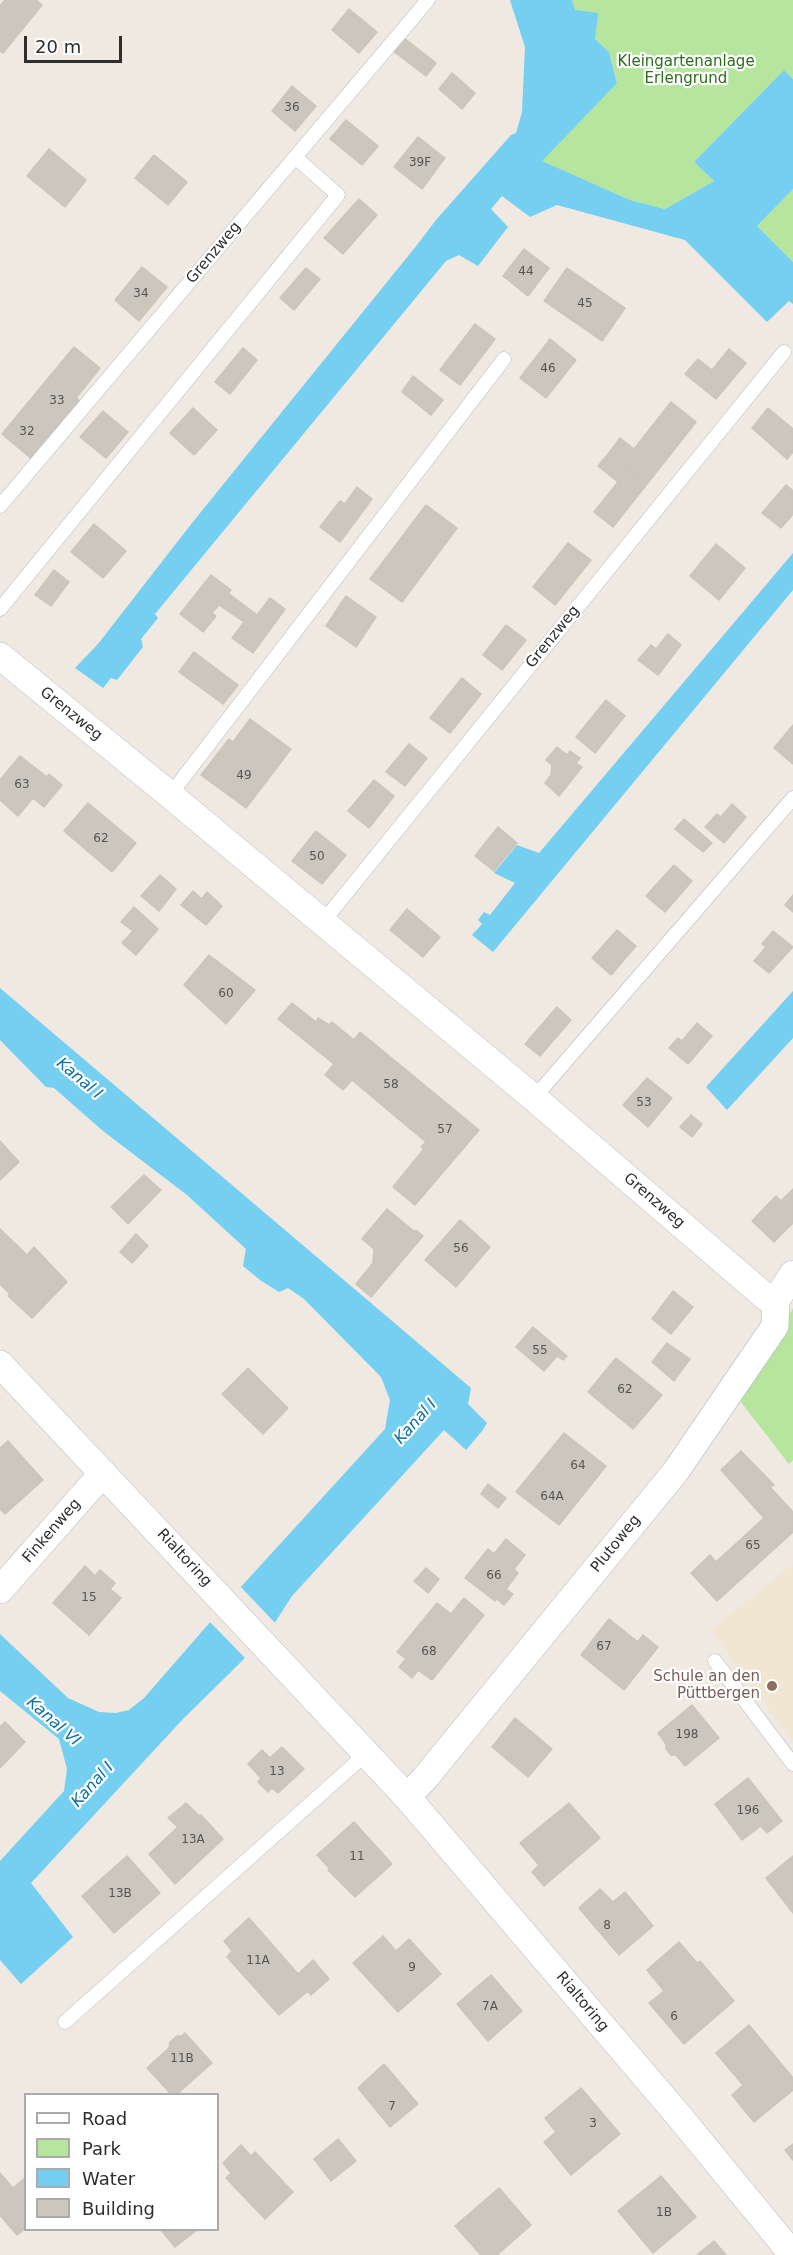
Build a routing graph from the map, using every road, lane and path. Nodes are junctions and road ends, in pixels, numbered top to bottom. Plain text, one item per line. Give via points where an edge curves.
1 (428, 0) edge
2 (295, 157) junction
3 (784, 352) dead end
4 (504, 359) dead end
5 (0, 506) edge
6 (0, 609) edge
7 (0, 656) edge
8 (170, 795) junction
9 (793, 798) edge
10 (322, 923) junction
11 (534, 1098) junction
12 (793, 1274) edge
13 (776, 1300) junction
14 (0, 1364) edge
15 (103, 1473) junction
16 (0, 1590) edge
17 (715, 1660) dead end
18 (366, 1754) junction
19 (793, 1764) edge
20 (407, 1797) junction
21 (65, 2022) dead end
22 (793, 2255) edge

1 - 2 lane, Grenzweg
2 - 5 lane, Grenzweg
2 - 6 lane via 338,195
3 - 10 lane, Grenzweg
4 - 8 lane
7 - 8 street, Grenzweg
8 - 10 street, Grenzweg
9 - 11 lane
10 - 11 street, Grenzweg
11 - 13 street, Grenzweg via 767,1298
12 - 13 street, Plutoweg
13 - 20 street, Plutoweg via 775,1326 676,1471
14 - 15 street, Rialtoring
15 - 16 street, Finkenweg
15 - 18 street, Rialtoring
17 - 19 lane
18 - 20 street, Rialtoring
18 - 21 lane
20 - 22 street, Rialtoring

